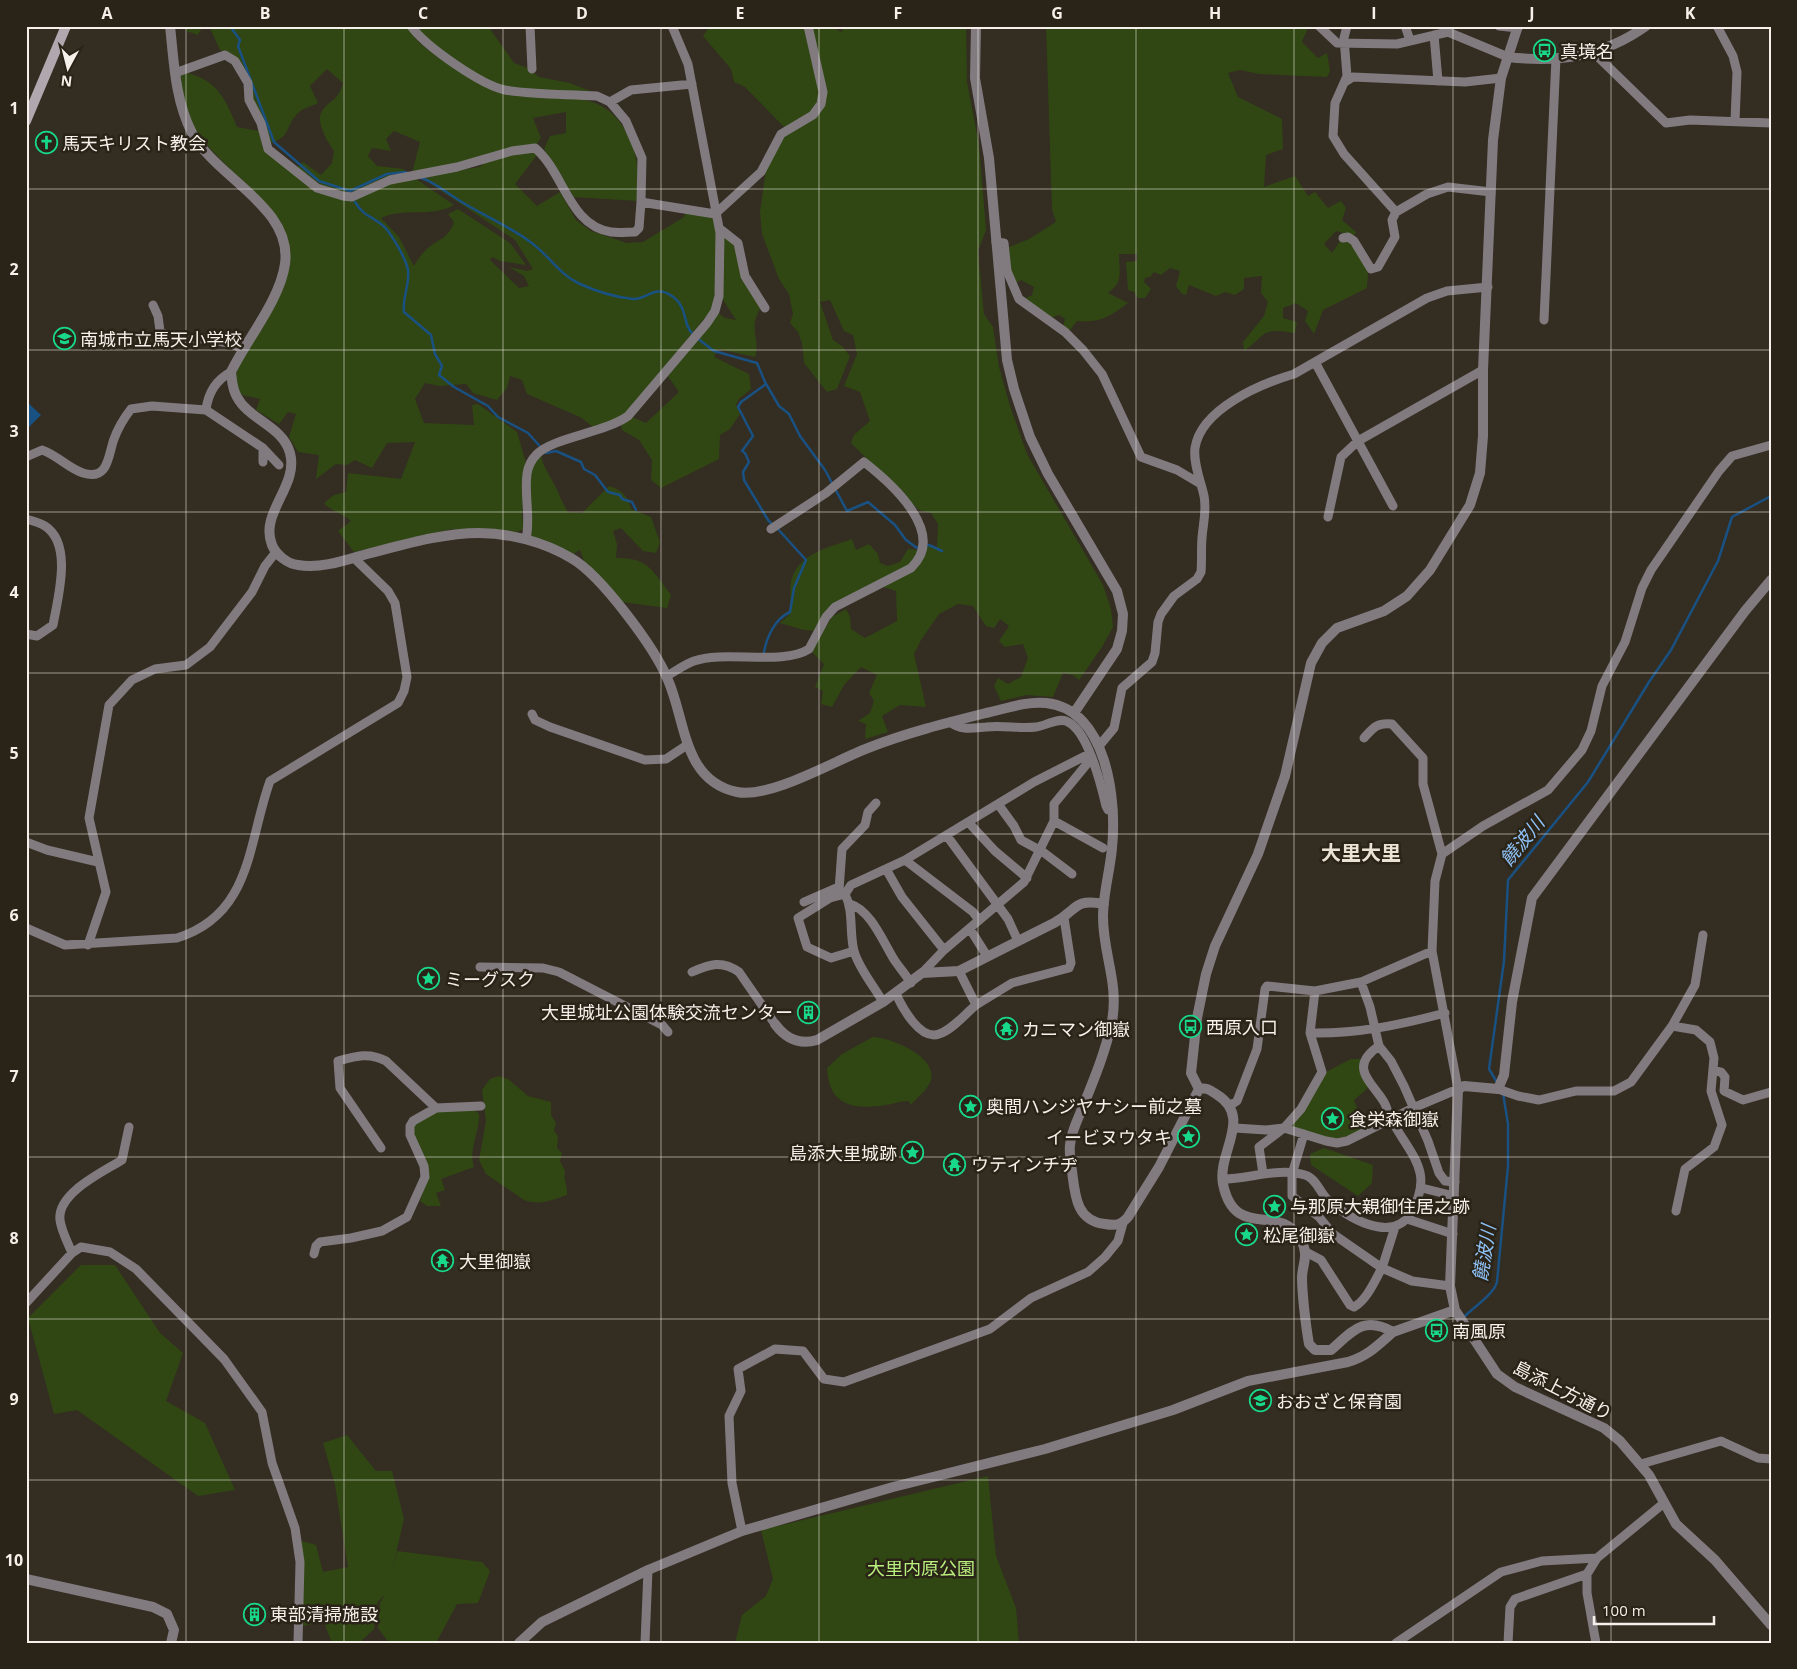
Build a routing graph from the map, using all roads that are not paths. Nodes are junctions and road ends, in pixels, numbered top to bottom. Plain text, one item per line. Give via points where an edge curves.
1 (66, 26) edge
2 (170, 26) edge
3 (411, 26) edge
4 (530, 26) edge
5 (672, 26) edge
6 (808, 26) edge
7 (976, 26) edge
8 (1319, 26) edge
9 (1347, 26) edge
10 (1405, 26) edge
11 (1499, 26) edge
12 (1646, 26) edge
13 (1718, 26) edge
14 (1518, 27) edge
15 (1447, 29) edge
16 (1434, 35) junction
17 (1410, 40) junction
18 (1345, 43) junction
19 (1594, 53) junction
20 (1508, 57) junction
21 (1556, 58) junction
22 (532, 69) dead end
23 (175, 73) junction
24 (1501, 78) junction
25 (1438, 81) junction
26 (1345, 82) junction
27 (692, 84) junction
28 (610, 102) junction
29 (26, 121) edge
30 (1735, 121) junction
31 (1771, 122) edge
32 (1491, 192) junction
33 (641, 202) junction
34 (1396, 212) junction
35 (715, 214) junction
36 (718, 228) junction
37 (1343, 238) dead end
38 (996, 242) junction
39 (1488, 287) junction
40 (153, 306) dead end
41 (765, 308) dead end
42 (1544, 320) dead end
43 (243, 349) junction
44 (1316, 362) junction
45 (1483, 370) junction
46 (231, 372) junction
47 (206, 410) junction
48 (1358, 441) junction
49 (1771, 445) edge
50 (263, 448) junction
51 (26, 457) edge
52 (263, 462) dead end
53 (279, 465) dead end
54 (1199, 483) junction
55 (1393, 506) dead end
56 (1328, 517) dead end
57 (26, 519) edge
58 (773, 528) dead end
59 (526, 539) junction
60 (276, 552) junction
61 (354, 558) junction
62 (1771, 580) edge
63 (26, 634) edge
64 (667, 676) junction
65 (1074, 713) junction
66 (532, 714) dead end
67 (950, 722) junction
68 (1364, 738) dead end
69 (687, 745) junction
70 (1099, 746) junction
71 (1090, 757) junction
72 (876, 803) dead end
73 (998, 804) junction
74 (1113, 810) junction
75 (1054, 821) junction
76 (969, 823) junction
77 (947, 836) junction
78 (26, 842) edge
79 (1103, 848) dead end
80 (1038, 850) junction
81 (1442, 854) junction
82 (905, 860) junction
83 (98, 862) junction
84 (886, 869) junction
85 (1072, 874) dead end
86 (1027, 878) junction
87 (842, 892) junction
88 (804, 902) dead end
89 (850, 904) junction
90 (1104, 904) junction
91 (997, 905) junction
92 (1064, 918) junction
93 (979, 920) junction
94 (26, 928) edge
95 (970, 928) junction
96 (1703, 935) dead end
97 (1018, 941) junction
98 (88, 944) junction
99 (944, 950) junction
100 (854, 951) junction
101 (1432, 951) junction
102 (987, 956) junction
103 (480, 967) dead end
104 (959, 971) junction
105 (692, 972) dead end
106 (922, 973) junction
107 (911, 982) junction
108 (1361, 982) junction
109 (1315, 991) junction
110 (896, 994) junction
111 (883, 1002) junction
112 (976, 1004) junction
113 (1445, 1013) junction
114 (775, 1024) joint
115 (1672, 1026) junction
116 (1374, 1030) junction
117 (668, 1032) dead end
118 (1310, 1033) junction
119 (1378, 1046) junction
120 (1713, 1070) junction
121 (1199, 1089) junction
122 (1458, 1089) junction
123 (1498, 1089) junction
124 (1771, 1092) edge
125 (481, 1106) dead end
126 (1229, 1106) junction
127 (436, 1108) junction
128 (1413, 1108) junction
129 (1390, 1119) junction
130 (129, 1127) dead end
131 (1235, 1128) junction
132 (1284, 1128) junction
133 (1304, 1134) junction
134 (381, 1148) dead end
135 (1262, 1174) junction
136 (1292, 1174) junction
137 (1222, 1179) junction
138 (1455, 1182) junction
139 (1422, 1188) junction
140 (1454, 1196) junction
141 (1676, 1211) dead end
142 (1408, 1218) junction
143 (1123, 1223) junction
144 (1395, 1227) junction
145 (1454, 1234) junction
146 (1306, 1252) junction
147 (72, 1253) junction
148 (314, 1254) dead end
149 (1382, 1268) junction
150 (1450, 1286) junction
151 (26, 1303) edge
152 (1455, 1310) junction
153 (1393, 1332) junction
154 (1771, 1458) edge
155 (1641, 1464) junction
156 (1664, 1503) junction
157 (742, 1531) junction
158 (1597, 1558) junction
159 (648, 1570) junction
160 (1587, 1574) junction
161 (26, 1579) edge
162 (1771, 1626) edge
163 (172, 1643) edge
164 (298, 1643) edge
165 (519, 1643) edge
166 (645, 1643) edge
167 (1396, 1643) edge
168 (1508, 1643) edge
169 (1596, 1643) edge

1 - 29 main road
2 - 23 street
3 - 28 street via 431,48 490,85 505,90 597,96
4 - 22 street
5 - 27 street via 688,64
6 - 35 street via 823,92 821,104 813,115 781,134 761,172
7 - 38 street via 975,78 988,158
8 - 18 street via 1337,43
9 - 18 street
10 - 17 street
11 - 14 street
12 - 19 street via 1614,46
13 - 30 street via 1734,56 1738,72
14 - 20 street
15 - 16 street
15 - 20 street
16 - 17 street
16 - 25 street
17 - 18 street via 1397,44
18 - 26 street
19 - 21 street
19 - 30 street via 1666,122
20 - 21 street
20 - 24 street
21 - 42 street
23 - 33 street via 219,56 225,55 236,61 248,83 249,100 261,123 268,149 317,188 343,196 352,197 390,180 535,148 550,162 575,208 595,227 611,232 635,232 639,228
23 - 43 street via 180,101 198,143 267,211 284,238 286,254 281,282
24 - 25 street
24 - 32 street via 1493,140
25 - 26 street via 1353,78
26 - 34 street via 1335,102 1333,136 1344,154
27 - 28 street via 632,90
27 - 35 street
28 - 33 street via 626,121 642,158
30 - 31 street
32 - 34 street via 1448,187 1427,194
32 - 39 street
33 - 35 street
34 - 37 street via 1392,220 1394,237 1378,267 1371,269 1354,241
35 - 36 street
36 - 41 street via 738,243 745,276
36 - 59 street via 719,296 714,311 628,416 618,423 538,452 530,461
38 - 54 street via 1004,243 1007,271 1019,299 1065,332 1102,374 1141,458 1177,470
38 - 65 street via 1007,360 1030,437 1117,592 1123,614 1117,649
39 - 44 street via 1447,291 1427,298
39 - 45 street
40 - 43 street via 160,331 164,334 184,340 215,340
43 - 46 street
44 - 48 street
44 - 54 street via 1253,390 1213,415 1200,429 1195,449
45 - 48 street
45 - 121 street via 1480,473 1470,505 1430,570 1407,596 1384,611 1338,628 1322,643 1311,663 1286,776 1258,854 1215,946 1206,974 1191,1073
46 - 47 street via 217,382 207,400
46 - 60 street via 233,388 240,403 282,438 291,458 290,478 270,523 270,539
47 - 50 street
47 - 51 street via 152,406 131,409 118,430 108,464 102,471 90,475 42,450
48 - 55 street
48 - 56 street via 1341,457
49 - 81 street via 1732,456 1651,570 1642,588 1626,642 1602,686 1587,741 1562,776 1548,790 1483,826
50 - 52 street
50 - 53 street
54 - 70 street via 1204,496 1205,515 1200,572 1197,579 1174,596 1161,614 1152,662 1122,688 1114,728
57 - 63 street via 50,530 57,539 62,557 54,625 37,636
58 - 64 street via 864,462 909,505 919,524 922,550 911,568 831,610 806,651 694,661
59 - 61 street via 475,532 402,545
59 - 64 street via 576,560 595,578 625,614
60 - 61 street via 288,562 301,566
60 - 83 street via 252,592 210,647 186,665 155,669 132,680 109,705 89,818
61 - 98 street via 388,591 395,603 407,677 398,703 270,781 238,891 208,922 177,938
62 - 123 street via 1532,898 1512,1002 1504,1076
64 - 69 street
65 - 67 street via 1039,703
65 - 70 street
66 - 69 street via 535,720 550,727 645,760 666,759
67 - 69 street via 868,748 766,790 747,793 719,786 704,775
67 - 71 street via 961,729 1004,725 1036,727 1064,720 1080,733
68 - 81 street via 1375,725 1383,722 1392,724 1423,758 1423,784
70 - 74 street
71 - 73 street
71 - 74 street via 1106,806
71 - 75 street via 1054,804
72 - 87 street via 868,812 865,825 842,849
73 - 76 street
73 - 80 street via 1022,840
74 - 90 street via 1112,848
75 - 79 street
75 - 80 street
76 - 77 street
76 - 86 street
77 - 82 street
77 - 91 street
78 - 83 street
80 - 85 street
80 - 86 street
81 - 101 street via 1435,881
82 - 84 street
82 - 93 street
83 - 98 street via 106,892
84 - 87 street
84 - 99 street via 902,897
86 - 91 street
87 - 88 street via 836,888
87 - 89 street
87 - 100 street via 798,918 807,947 831,958
89 - 100 street
89 - 107 street via 856,906 877,929
90 - 92 street via 1077,904
90 - 143 street via 1104,934 1114,980 1114,1008 1105,1048 1069,1151 1079,1210 1097,1222
91 - 93 street
91 - 97 street
92 - 97 street
92 - 112 street via 1070,968 1012,983
93 - 95 street
94 - 98 street via 65,945
95 - 99 street
95 - 102 street
96 - 115 street via 1694,984
97 - 102 street
99 - 106 street
100 - 111 street
101 - 108 street
101 - 113 street
102 - 104 street
103 - 117 street via 542,968 559,972 662,1025
104 - 106 street
104 - 112 street
105 - 114 street via 714,964 731,966 739,972
106 - 107 street
107 - 110 street
108 - 109 street
108 - 116 street
109 - 118 street
109 - 126 street via 1272,986 1265,989 1257,1049 1237,1101
110 - 111 street
110 - 112 street via 905,1012 928,1035 945,1032
111 - 114 street via 807,1043 787,1037
113 - 116 street
113 - 122 street
115 - 120 street via 1696,1030 1710,1042
115 - 123 street via 1631,1082 1614,1091 1576,1091 1539,1100
116 - 118 street
116 - 119 street
118 - 132 street via 1322,1072 1302,1109
119 - 128 street via 1390,1062
119 - 129 street via 1367,1056 1364,1077 1384,1102
120 - 124 street via 1725,1077 1724,1091 1743,1100
120 - 141 street via 1711,1091 1722,1125 1714,1147 1685,1170
121 - 126 street via 1208,1089
121 - 143 street via 1159,1167
122 - 123 street via 1464,1086
122 - 128 street
122 - 138 street
125 - 127 street
126 - 131 street
127 - 134 street via 378,1057 358,1055 338,1061 340,1088
127 - 148 street via 410,1126 410,1135 424,1166 425,1177 407,1217 382,1231 320,1242
128 - 129 street
128 - 138 street via 1438,1173 1445,1181
129 - 133 street via 1337,1143
129 - 139 street via 1414,1156
130 - 147 street via 122,1160 76,1188 60,1208 60,1220
131 - 132 street
131 - 137 street via 1222,1166
132 - 133 street
132 - 135 street via 1259,1147
133 - 136 street
135 - 136 street
135 - 137 street via 1244,1179
136 - 144 street via 1309,1177 1326,1199 1360,1221 1371,1226
136 - 149 street via 1291,1191 1296,1201 1319,1217 1333,1234
137 - 146 street via 1226,1195 1238,1213 1252,1219 1286,1223 1301,1239
138 - 140 street
139 - 140 street
139 - 142 street
140 - 145 street
142 - 144 street
142 - 145 street
143 - 157 street via 1118,1240 1088,1272 1031,1298 990,1329 844,1382 824,1379 803,1351 775,1349 738,1370 741,1391 729,1416 732,1483
144 - 149 street
145 - 150 street
146 - 149 street via 1321,1260 1350,1305 1354,1306 1366,1295
146 - 153 street via 1302,1277 1308,1344 1315,1350 1331,1350 1354,1328 1365,1325
147 - 151 street
147 - 164 street via 81,1247 110,1252 136,1269 224,1359 262,1412 272,1463 295,1528 300,1562
149 - 150 street via 1412,1281
150 - 152 street
152 - 153 street
152 - 155 street, 島添上方通り via 1497,1374 1522,1390 1604,1428
153 - 157 street via 1374,1350 1348,1362 1248,1382 1173,1410 1045,1449 893,1487
154 - 155 street via 1758,1458 1722,1441
155 - 156 street, 島添上方通り
156 - 158 street
156 - 162 street, 島添上方通り via 1676,1524 1715,1560
157 - 159 street
158 - 160 street
158 - 167 street via 1542,1561 1500,1572
159 - 165 street via 542,1622
159 - 166 street
160 - 168 street via 1514,1599 1510,1607
160 - 169 street
161 - 163 street via 153,1607 168,1614 174,1630

